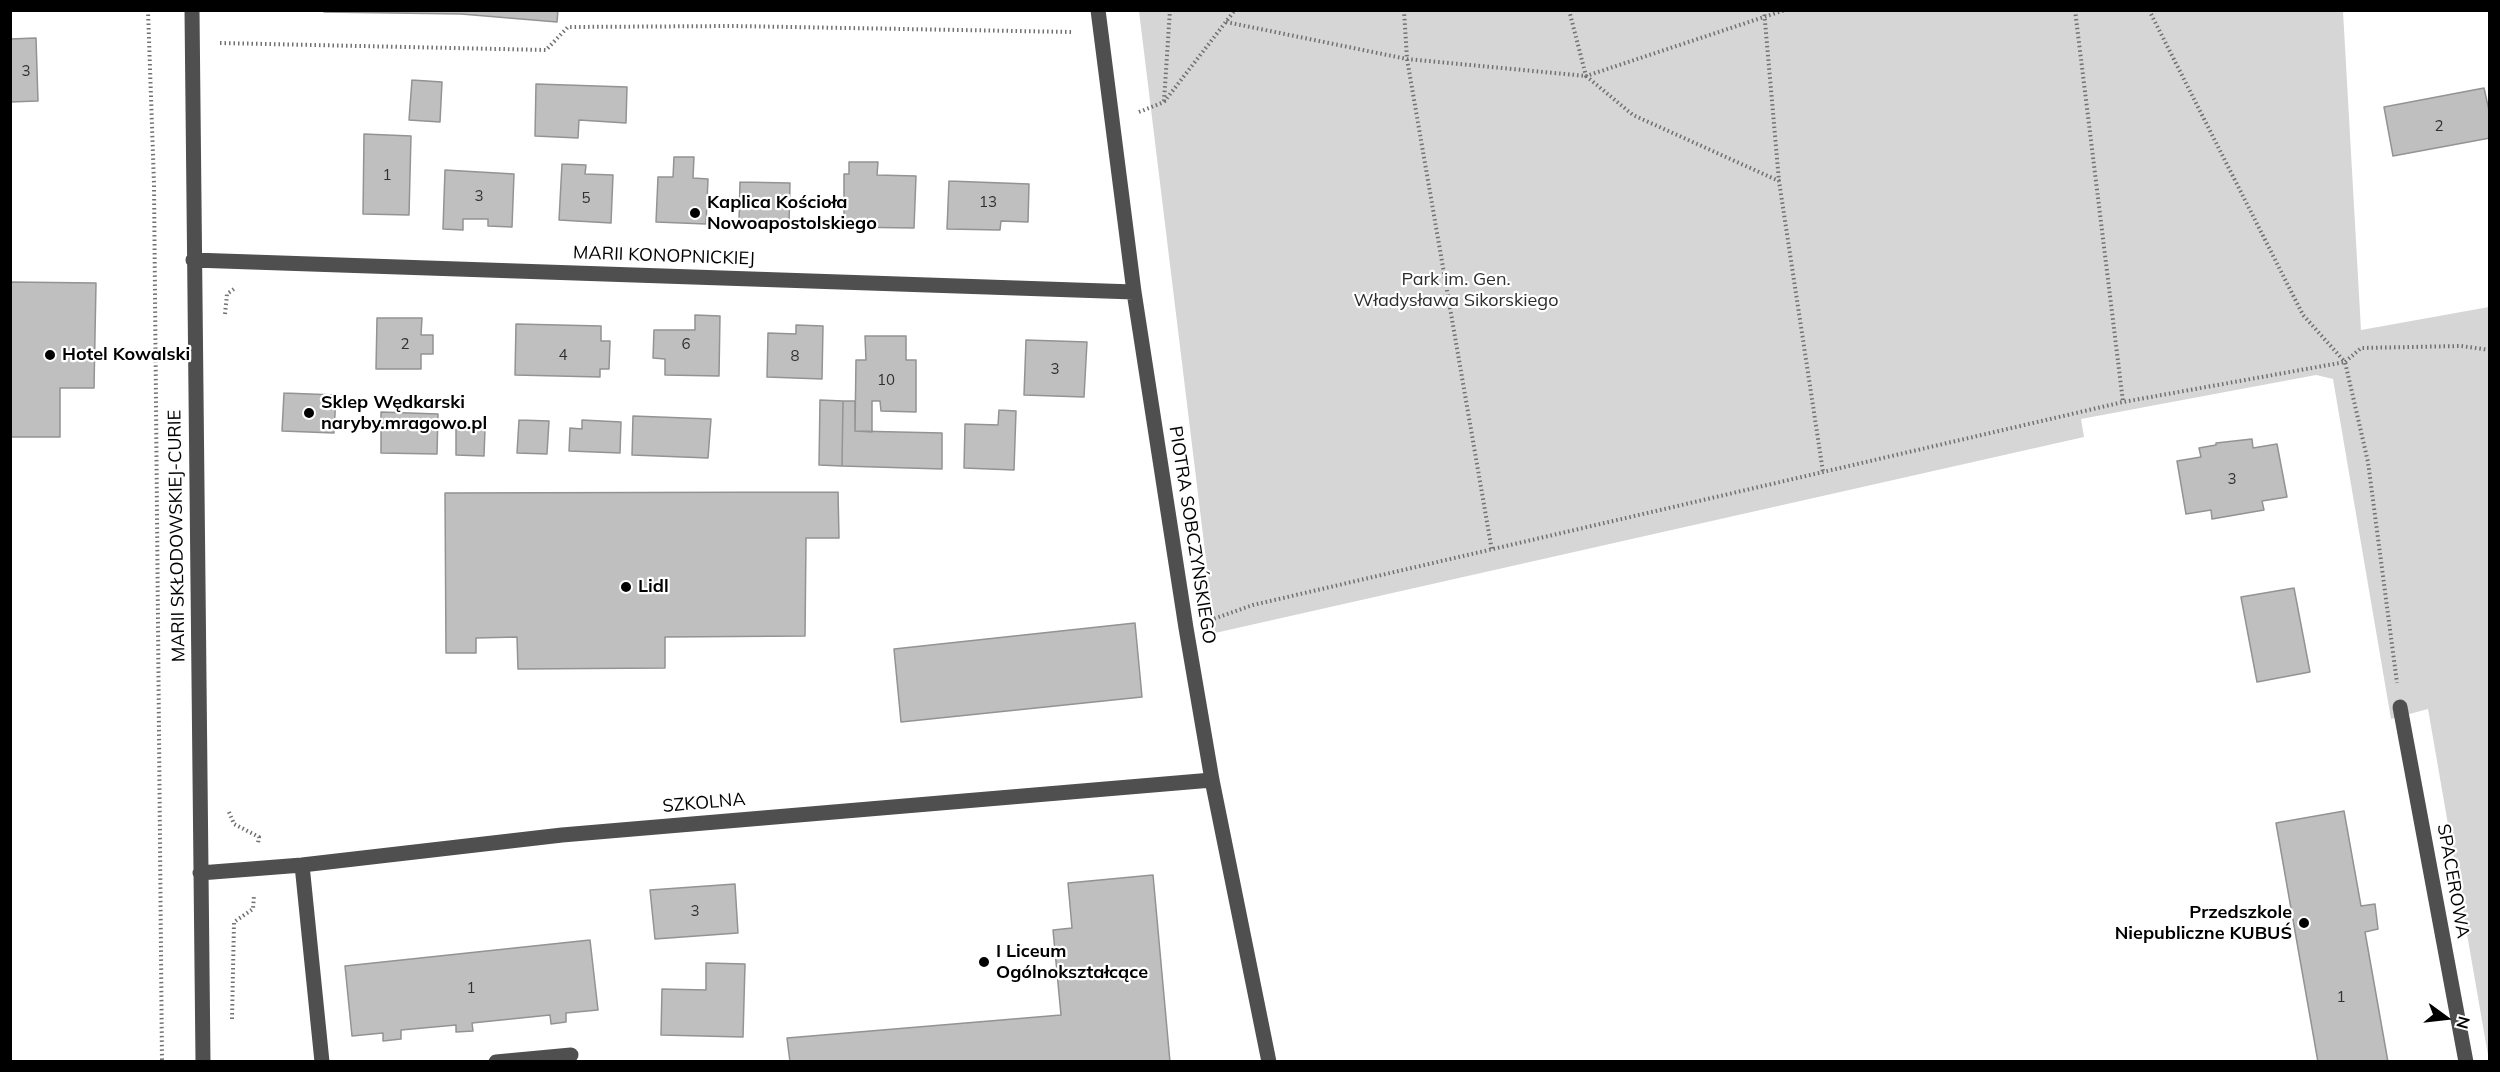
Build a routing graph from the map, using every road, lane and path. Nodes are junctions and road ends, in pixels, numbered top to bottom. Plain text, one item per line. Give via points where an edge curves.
1 (148, 10) edge
2 (192, 10) edge
3 (1098, 10) edge
4 (1170, 10) edge
5 (1235, 10) edge
6 (1404, 10) edge
7 (1569, 10) edge
8 (1764, 10) edge
9 (1785, 10) edge
10 (2075, 10) edge
11 (2149, 10) edge
12 (1765, 17) junction
13 (1226, 22) junction
14 (1100, 33) junction
15 (220, 43) dead end
16 (1407, 59) junction
17 (1586, 76) junction
18 (1164, 102) junction
19 (1113, 123) junction
20 (1779, 181) junction
21 (193, 260) junction
22 (1134, 292) junction
23 (2490, 350) edge
24 (2345, 362) junction
25 (2123, 402) junction
26 (1823, 472) junction
27 (1492, 551) junction
28 (1186, 628) junction
29 (2400, 707) joint
30 (1212, 780) junction
31 (302, 865) junction
32 (200, 873) junction
33 (254, 909) dead end
34 (232, 1023) dead end
35 (571, 1055) dead end
36 (162, 1062) edge
37 (203, 1062) edge
38 (322, 1062) edge
39 (496, 1062) edge
40 (1269, 1062) edge
41 (2466, 1062) edge

1 - 36 path via 154,184
2 - 21 street, MARII SKŁODOWSKIEJ-CURIE
3 - 14 street, PIOTRA SOBCZYŃSKIEGO
4 - 18 path
5 - 13 path
6 - 16 path
7 - 17 path
8 - 12 path
9 - 12 path
10 - 25 path
11 - 24 path via 2303,315
12 - 17 path
12 - 20 path
13 - 16 path
13 - 18 path
14 - 15 path via 568,27 546,50
14 - 19 street, PIOTRA SOBCZYŃSKIEGO
16 - 17 path
16 - 27 path
17 - 20 path via 1633,115
18 - 19 path
19 - 22 street, PIOTRA SOBCZYŃSKIEGO
20 - 26 path
21 - 22 street, MARII KONOPNICKIEJ
21 - 32 street, MARII SKŁODOWSKIEJ-CURIE
22 - 28 street, PIOTRA SOBCZYŃSKIEGO
23 - 24 path via 2461,346 2361,348
24 - 25 path
24 - 29 path via 2368,462
25 - 26 path
26 - 27 path
27 - 28 path via 1253,605
28 - 30 street, PIOTRA SOBCZYŃSKIEGO
29 - 41 street, SPACEROWA
30 - 31 street, SZKOLNA via 562,834
30 - 40 street, PIOTRA SOBCZYŃSKIEGO
31 - 32 street, SZKOLNA
31 - 38 street
32 - 37 street, MARII SKŁODOWSKIEJ-CURIE
33 - 34 path via 234,922
35 - 39 street

